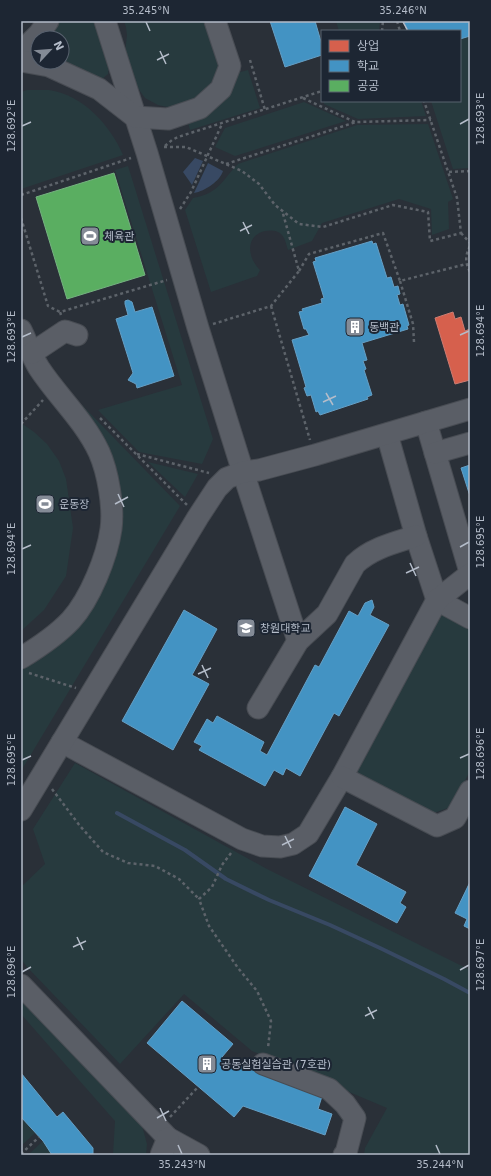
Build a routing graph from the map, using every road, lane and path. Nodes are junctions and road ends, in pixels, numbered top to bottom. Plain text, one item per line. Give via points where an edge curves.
1 (48, 21) edge
2 (105, 21) edge
3 (215, 21) edge
4 (21, 52) edge
5 (250, 60) dead end
6 (21, 61) edge
7 (321, 91) edge
8 (303, 97) junction
9 (424, 102) edge
10 (265, 110) junction
11 (135, 117) junction
12 (431, 120) junction
13 (356, 122) junction
14 (222, 124) junction
15 (207, 156) junction
16 (135, 157) dead end
17 (226, 164) junction
18 (470, 171) edge
19 (449, 172) junction
20 (21, 195) edge
21 (282, 210) junction
22 (21, 218) edge
23 (169, 228) junction
24 (461, 233) junction
25 (470, 245) edge
26 (466, 264) junction
27 (299, 271) junction
28 (470, 272) edge
29 (183, 275) junction
30 (400, 281) junction
31 (271, 306) junction
32 (208, 325) dead end
33 (67, 326) junction
34 (21, 330) edge
35 (414, 342) dead end
36 (32, 353) junction
37 (54, 387) junction
38 (470, 409) edge
39 (99, 416) dead end
40 (426, 422) junction
41 (21, 424) edge
42 (387, 434) junction
43 (470, 443) edge
44 (435, 453) junction
45 (136, 454) junction
46 (315, 455) junction
47 (235, 475) junction
48 (198, 517) junction
49 (416, 536) junction
50 (470, 573) edge
51 (437, 600) junction
52 (470, 618) edge
53 (298, 641) junction
54 (24, 665) edge
55 (92, 693) junction
56 (258, 708) dead end
57 (62, 742) junction
58 (42, 775) junction
59 (342, 777) junction
60 (470, 791) edge
61 (21, 810) edge
62 (242, 839) junction
63 (199, 899) junction
64 (21, 985) edge
65 (263, 1064) joint
66 (198, 1087) dead end
67 (39, 1137) dead end
68 (163, 1141) edge
69 (21, 1154) edge
70 (199, 1155) edge
71 (344, 1155) edge

1 - 4 lane
2 - 11 lane
3 - 11 lane via 230,66 221,89 200,108 168,119
5 - 10 path
6 - 11 lane via 49,66 100,89
7 - 8 path
8 - 10 path
8 - 13 path
9 - 12 path
10 - 14 path
11 - 23 lane
12 - 13 path
12 - 19 path
13 - 17 path
14 - 15 path
14 - 15 path via 178,137 164,147 186,147
15 - 17 path
15 - 23 path via 191,192
16 - 20 path
17 - 21 path via 242,171 259,184
18 - 19 path
19 - 24 path via 457,198
21 - 24 path via 299,224 323,227 393,205 428,212 430,241
21 - 27 path
22 - 33 path via 48,306
23 - 29 lane
24 - 25 path
25 - 26 path via 466,253
26 - 28 path
26 - 30 path
27 - 30 path via 309,254 383,233
27 - 31 path
29 - 33 path
29 - 47 lane
30 - 35 path via 413,324
31 - 32 path
31 - 46 path
33 - 36 lane
34 - 36 lane
36 - 37 lane via 38,367
37 - 41 path
37 - 54 lane via 84,426 99,453 110,490 111,528 102,564 88,596 72,619
38 - 40 lane
39 - 45 path
40 - 42 lane
40 - 44 lane
42 - 46 lane
42 - 49 lane
43 - 44 lane
44 - 50 lane
45 - 47 path
45 - 48 path
46 - 47 lane
47 - 48 lane via 217,488
47 - 53 lane
48 - 55 lane
49 - 51 lane
49 - 53 lane via 376,549 360,558 351,568 327,614
50 - 51 lane
51 - 52 lane
51 - 59 lane
53 - 56 lane
54 - 55 path
55 - 57 lane
57 - 58 lane
57 - 62 lane
58 - 61 lane
58 - 63 path via 103,852 128,863 155,866 180,879
59 - 60 lane via 437,826 455,818
59 - 62 lane via 308,834 293,844 268,846
62 - 63 path via 222,865 212,887
63 - 65 path via 209,926 257,991 271,1021 269,1046
64 - 68 lane
65 - 71 lane via 328,1089 345,1104 355,1118
66 - 68 path
67 - 69 path
68 - 70 lane

